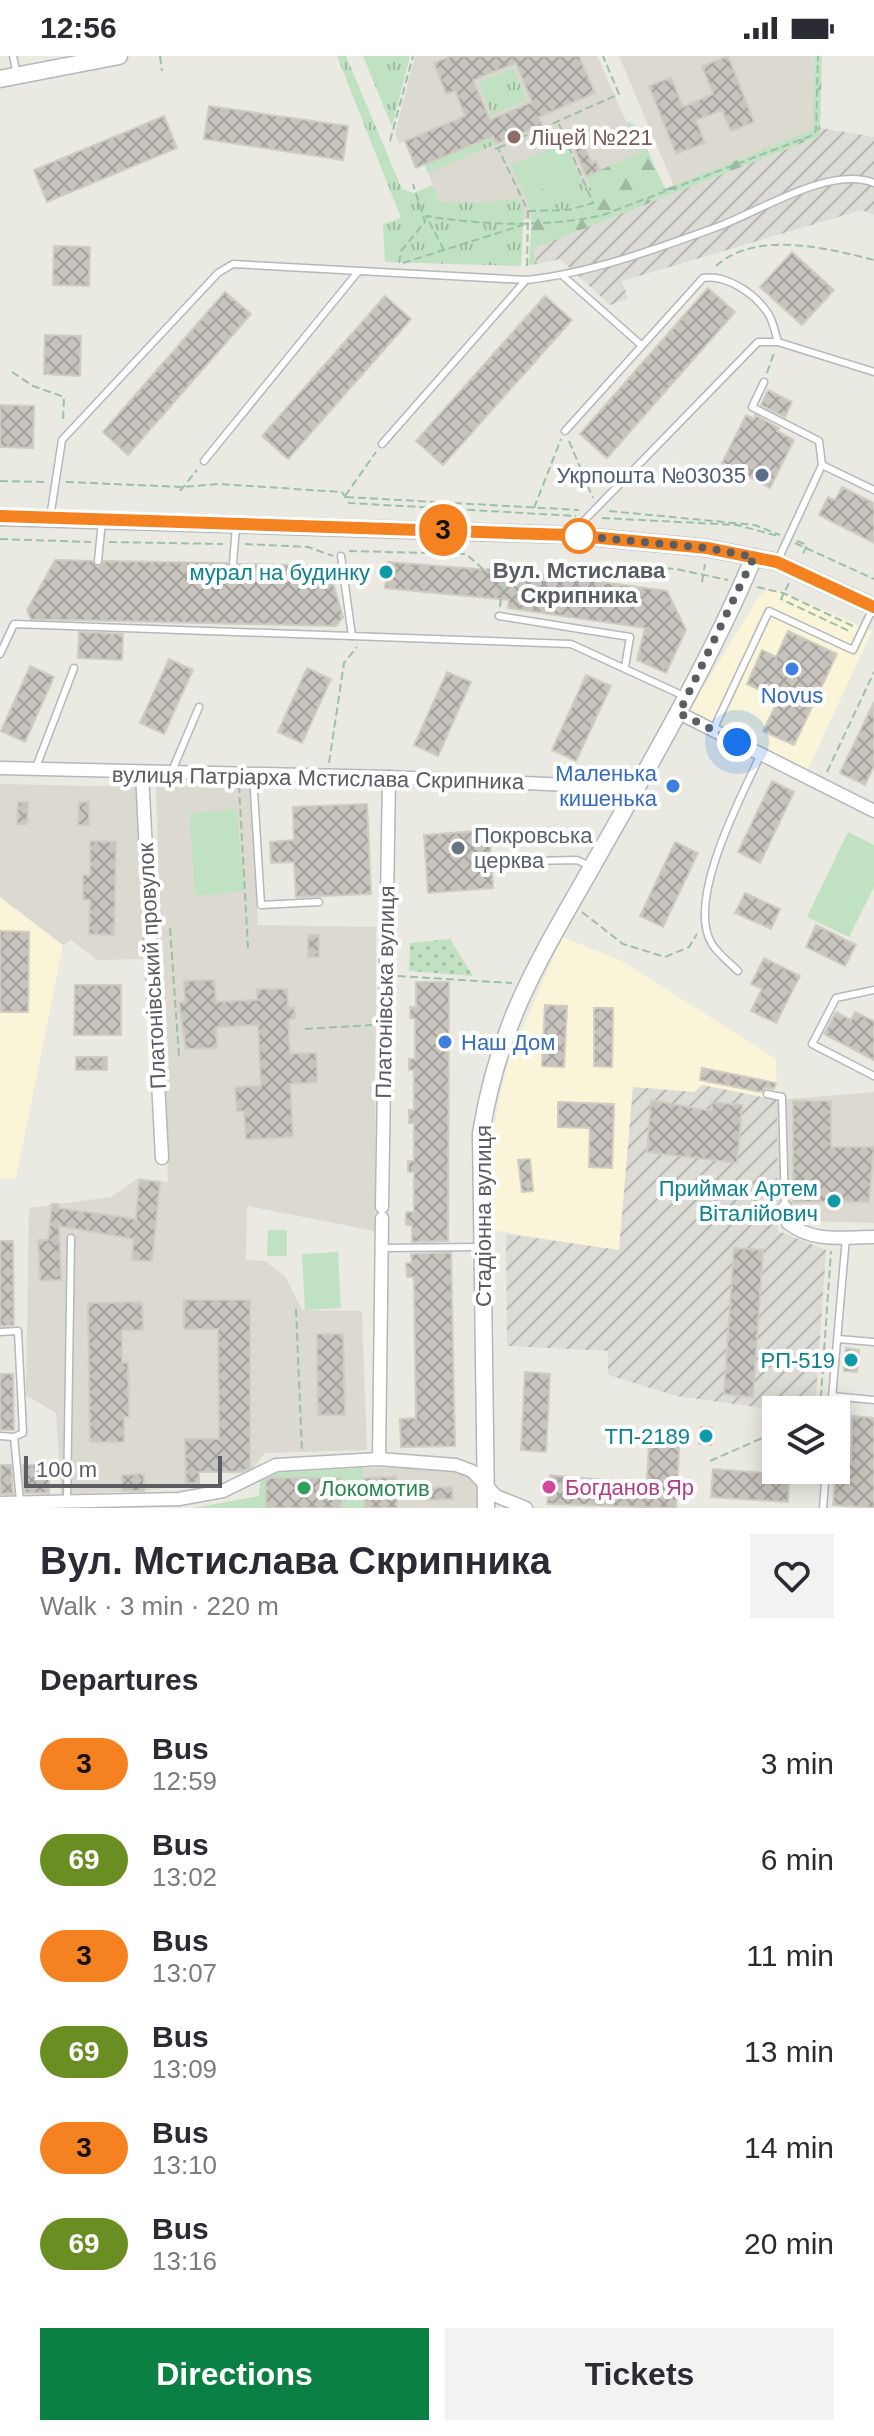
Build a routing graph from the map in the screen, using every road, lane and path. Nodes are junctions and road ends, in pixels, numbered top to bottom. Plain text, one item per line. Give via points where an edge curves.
1 (13, 56) edge
2 (119, 56) edge
3 (160, 56) edge
4 (413, 56) edge
5 (603, 56) edge
6 (818, 56) edge
7 (162, 71) dead end
8 (17, 75) junction
9 (0, 79) edge
10 (558, 122) junction
11 (390, 141) dead end
12 (874, 183) edge
13 (413, 184) dead end
14 (528, 211) junction
15 (426, 216) junction
16 (528, 223) junction
17 (444, 250) junction
18 (874, 260) edge
19 (400, 264) junction
20 (357, 273) junction
21 (379, 273) junction
22 (563, 276) junction
23 (703, 278) junction
24 (526, 280) junction
25 (778, 342) junction
26 (640, 344) junction
27 (12, 372) dead end
28 (874, 372) edge
29 (764, 382) joint
30 (565, 431) junction
31 (62, 440) junction
32 (382, 444) joint
33 (204, 461) joint
34 (822, 465) junction
35 (0, 481) edge
36 (55, 482) junction
37 (183, 487) junction
38 (874, 490) edge
39 (180, 491) dead end
40 (345, 496) junction
41 (534, 508) junction
42 (599, 510) junction
43 (0, 517) edge
44 (592, 517) junction
45 (50, 518) junction
46 (102, 519) junction
47 (236, 523) junction
48 (774, 532) dead end
49 (569, 535) junction
50 (0, 539) edge
51 (788, 540) junction
52 (100, 542) junction
53 (235, 544) junction
54 (806, 546) junction
55 (341, 556) junction
56 (754, 557) junction
57 (98, 561) dead end
58 (777, 562) junction
59 (233, 563) dead end
60 (504, 564) dead end
61 (796, 569) junction
62 (874, 579) edge
63 (743, 584) junction
64 (783, 593) junction
65 (874, 606) edge
66 (499, 616) joint
67 (861, 633) junction
68 (352, 636) junction
69 (365, 636) junction
70 (0, 654) edge
71 (625, 667) junction
72 (74, 668) dead end
73 (874, 672) edge
74 (683, 705) junction
75 (199, 707) dead end
76 (713, 730) junction
77 (761, 754) junction
78 (0, 768) edge
79 (35, 770) junction
80 (142, 774) junction
81 (171, 774) junction
82 (238, 775) junction
83 (253, 775) junction
84 (327, 776) junction
85 (389, 777) junction
86 (822, 785) junction
87 (636, 788) junction
88 (874, 811) edge
89 (491, 862) dead end
90 (592, 866) junction
91 (319, 902) dead end
92 (582, 912) dead end
93 (706, 920) junction
94 (170, 928) dead end
95 (248, 948) dead end
96 (738, 971) dead end
97 (385, 976) junction
98 (523, 988) junction
99 (874, 990) edge
100 (385, 1024) junction
101 (305, 1029) dead end
102 (179, 1056) dead end
103 (874, 1076) edge
104 (767, 1094) dead end
105 (162, 1158) dead end
106 (785, 1207) joint
107 (839, 1237) junction
108 (874, 1237) edge
109 (71, 1238) dead end
110 (482, 1247) junction
111 (382, 1248) junction
112 (296, 1309) dead end
113 (0, 1332) edge
114 (838, 1339) junction
115 (874, 1342) edge
116 (822, 1396) edge
117 (832, 1396) edge
118 (850, 1398) edge
119 (874, 1400) edge
120 (0, 1436) edge
121 (14, 1437) junction
122 (762, 1438) edge
123 (301, 1456) dead end
124 (379, 1459) junction
125 (710, 1461) dead end
126 (484, 1482) junction
127 (825, 1484) edge
128 (20, 1502) junction
129 (0, 1503) edge
130 (67, 1504) edge
131 (486, 1508) edge
132 (526, 1508) edge
133 (823, 1508) edge

1 - 8 lane
2 - 8 street
3 - 7 path
4 - 11 path
5 - 10 path via 619,94
6 - 16 path via 813,135 603,215
8 - 9 street
10 - 14 path via 497,149
10 - 14 path via 593,203
12 - 22 lane via 831,183 785,194 720,226
13 - 15 path
14 - 16 path
15 - 16 path
15 - 17 path
15 - 19 path via 401,251
16 - 17 path
16 - 24 path
17 - 19 path
18 - 23 path via 839,251 759,244 723,260
19 - 21 path
20 - 21 lane
20 - 31 lane via 233,264 218,273
20 - 33 lane
21 - 24 lane
22 - 24 lane
22 - 26 lane
23 - 25 lane via 717,275 737,284 768,312
23 - 26 lane
24 - 32 lane
25 - 28 lane
25 - 29 path
25 - 42 lane via 758,342
26 - 30 lane
27 - 31 path via 64,397
29 - 34 lane via 752,407 819,441
30 - 41 path
30 - 42 path
31 - 36 lane
32 - 40 path
33 - 37 path
34 - 38 lane
34 - 51 lane
35 - 36 path
36 - 37 path
36 - 45 lane
37 - 39 path
37 - 40 path via 218,484
40 - 41 path
40 - 44 path via 349,503
41 - 42 path
42 - 44 lane
42 - 48 path via 755,525
43 - 45 street
44 - 49 lane
44 - 51 path via 737,525
45 - 46 street
46 - 47 street
46 - 52 lane
47 - 49 street
47 - 53 lane
49 - 56 street
50 - 52 path
51 - 54 path
51 - 58 lane
52 - 53 path
52 - 57 lane
53 - 55 path via 308,547
53 - 59 lane
54 - 61 path
54 - 62 path
55 - 63 path via 349,549 466,554 483,569 576,575 613,564 645,566
55 - 68 lane
56 - 58 street
56 - 63 street, Стадіонна вулиця
58 - 61 street
60 - 66 path
61 - 64 path
61 - 65 street
63 - 64 path
63 - 74 street, Стадіонна вулиця
64 - 67 path
65 - 67 lane
66 - 71 lane via 630,637
67 - 76 lane via 853,650 769,611
68 - 69 lane
68 - 70 lane via 229,627 14,624
69 - 71 lane via 571,644
69 - 84 path via 344,663
71 - 74 lane
72 - 79 lane
73 - 86 path
74 - 76 street
74 - 87 street, Стадіонна вулиця
75 - 81 lane
76 - 77 street
77 - 86 street
77 - 93 lane via 715,853
78 - 79 street, вулиця Патріарха Мстислава Скрипника
79 - 80 street, вулиця Патріарха Мстислава Скрипника
80 - 81 street, вулиця Патріарха Мстислава Скрипника
80 - 105 street, Платонівський провулок
81 - 82 street, вулиця Патріарха Мстислава Скрипника
82 - 83 street, вулиця Патріарха Мстислава Скрипника
82 - 95 path
83 - 84 street, вулиця Патріарха Мстислава Скрипника
83 - 91 lane via 261,905
84 - 85 street, вулиця Патріарха Мстислава Скрипника
85 - 87 street, вулиця Патріарха Мстислава Скрипника
85 - 97 street, Платонівська вулиця
86 - 88 street
87 - 90 street, Стадіонна вулиця
89 - 90 lane via 577,860
90 - 98 street, Стадіонна вулиця
92 - 93 path via 623,944 665,957 689,947
93 - 96 lane via 711,943
94 - 102 path
97 - 98 path via 514,983
97 - 100 street, Платонівська вулиця
98 - 110 street, Стадіонна вулиця via 499,1049 481,1133
99 - 103 lane via 836,998 812,1044
100 - 101 path
100 - 111 street, Платонівська вулиця
104 - 106 lane via 782,1097
106 - 107 street via 788,1223 802,1234
107 - 108 street
107 - 114 lane
107 - 116 path
109 - 130 lane
110 - 111 lane
110 - 126 street, Стадіонна вулиця
111 - 124 street, Платонівська вулиця
112 - 123 path
113 - 121 lane via 18,1331 23,1433
114 - 115 lane
114 - 117 lane
118 - 119 lane
120 - 121 lane
121 - 128 lane
122 - 125 path
124 - 126 street via 456,1465
124 - 130 street via 276,1465 223,1491 179,1499
126 - 131 street, Стадіонна вулиця
126 - 132 street via 496,1496
127 - 133 lane
128 - 129 street
128 - 130 street

